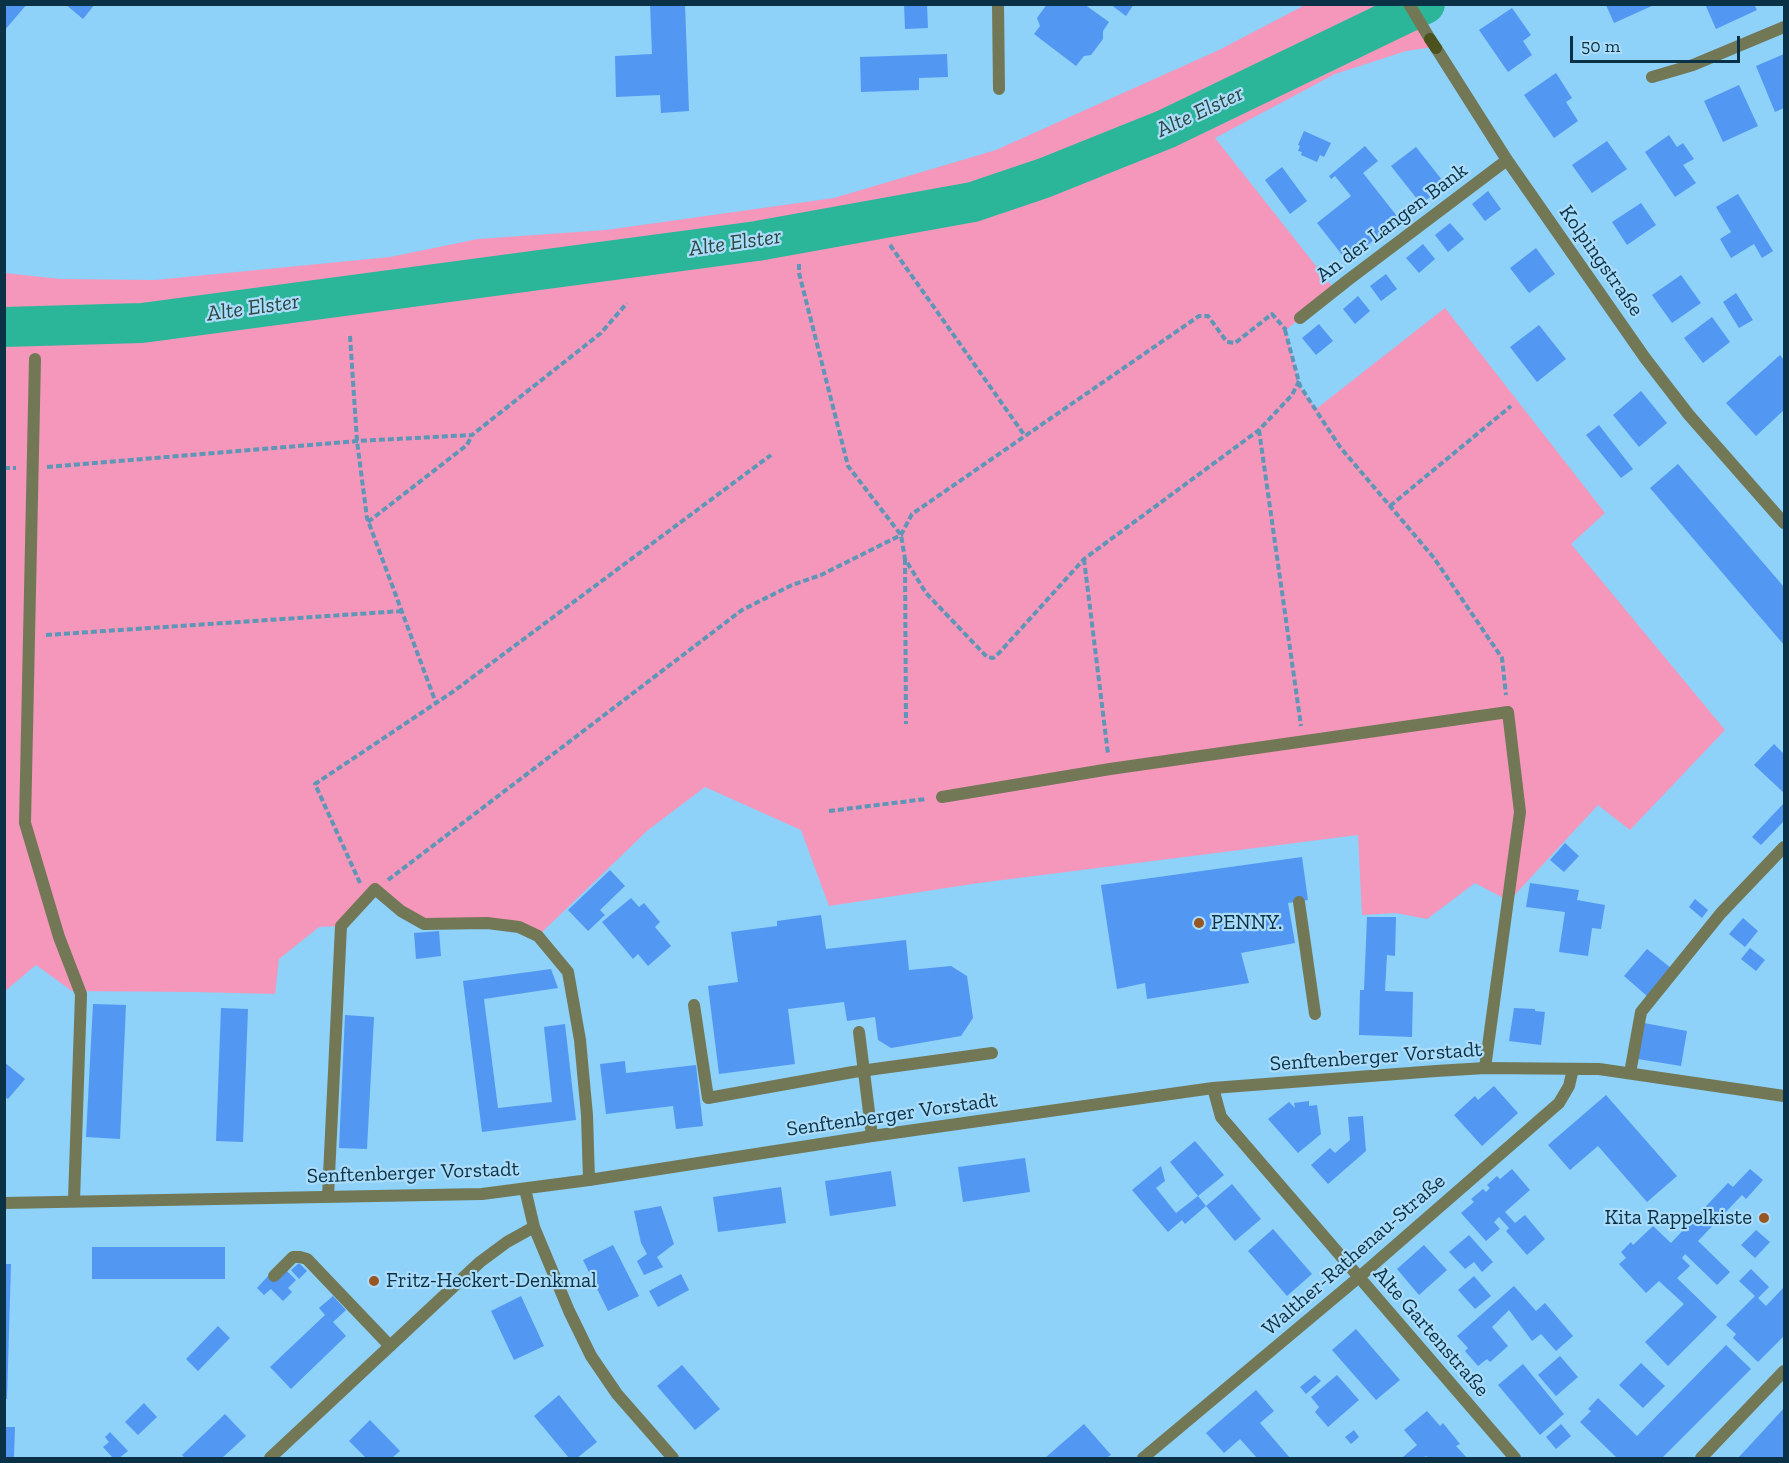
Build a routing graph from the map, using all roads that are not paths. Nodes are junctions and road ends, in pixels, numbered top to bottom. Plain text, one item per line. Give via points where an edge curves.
1 (998, 4) edge
2 (1409, 4) edge
3 (1785, 27) edge
4 (1652, 77) dead end
5 (999, 89) dead end
6 (1507, 160) junction
7 (1300, 318) road end
8 (35, 359) dead end
9 (1785, 523) edge
10 (942, 797) road end
11 (1785, 847) edge
12 (1299, 902) dead end
13 (694, 1005) dead end
14 (1315, 1014) dead end
15 (859, 1032) dead end
16 (992, 1053) dead end
17 (1485, 1068) junction
18 (1573, 1069) junction
19 (864, 1070) junction
20 (1630, 1073) junction
21 (1213, 1088) junction
22 (1785, 1096) edge
23 (872, 1136) junction
24 (589, 1180) junction
25 (525, 1189) junction
26 (328, 1196) junction
27 (74, 1200) junction
28 (4, 1203) edge
29 (534, 1227) junction
30 (273, 1276) dead end
31 (1358, 1278) junction
32 (390, 1346) junction
33 (1785, 1371) edge
34 (270, 1458) edge
35 (673, 1458) edge
36 (1143, 1458) edge
37 (1515, 1458) edge
38 (1701, 1458) edge

1 - 5 street
2 - 6 street, Kolpingstraße
3 - 4 street via 1693,65
6 - 7 street, An der Langen Bank
6 - 9 street, Kolpingstraße via 1645,358 1689,415
8 - 27 street via 25,824 81,994
10 - 17 street via 1508,712 1520,812
11 - 20 street via 1721,913 1641,1012
12 - 14 street
13 - 19 street via 708,1098
15 - 19 street
16 - 19 street
17 - 18 street, Senftenberger Vorstadt
17 - 21 street, Senftenberger Vorstadt
18 - 20 street, Senftenberger Vorstadt
18 - 31 street, Walther-Rathenau-Straße via 1559,1103
19 - 23 street
20 - 22 street, Senftenberger Vorstadt
21 - 23 street, Senftenberger Vorstadt
21 - 31 street, Alte Gartenstraße via 1221,1117
23 - 24 street, Senftenberger Vorstadt
24 - 25 street, Senftenberger Vorstadt
24 - 26 street via 580,1040 568,972 538,936 519,927 424,924 372,892 341,926
25 - 26 street, Senftenberger Vorstadt via 482,1194
25 - 29 street
26 - 27 street, Senftenberger Vorstadt
27 - 28 street, Senftenberger Vorstadt
29 - 32 street via 480,1262
29 - 35 street via 591,1356 617,1394
30 - 32 street via 293,1257 307,1259
31 - 36 street, Walther-Rathenau-Straße
31 - 37 street, Alte Gartenstraße
32 - 34 street
33 - 38 street

